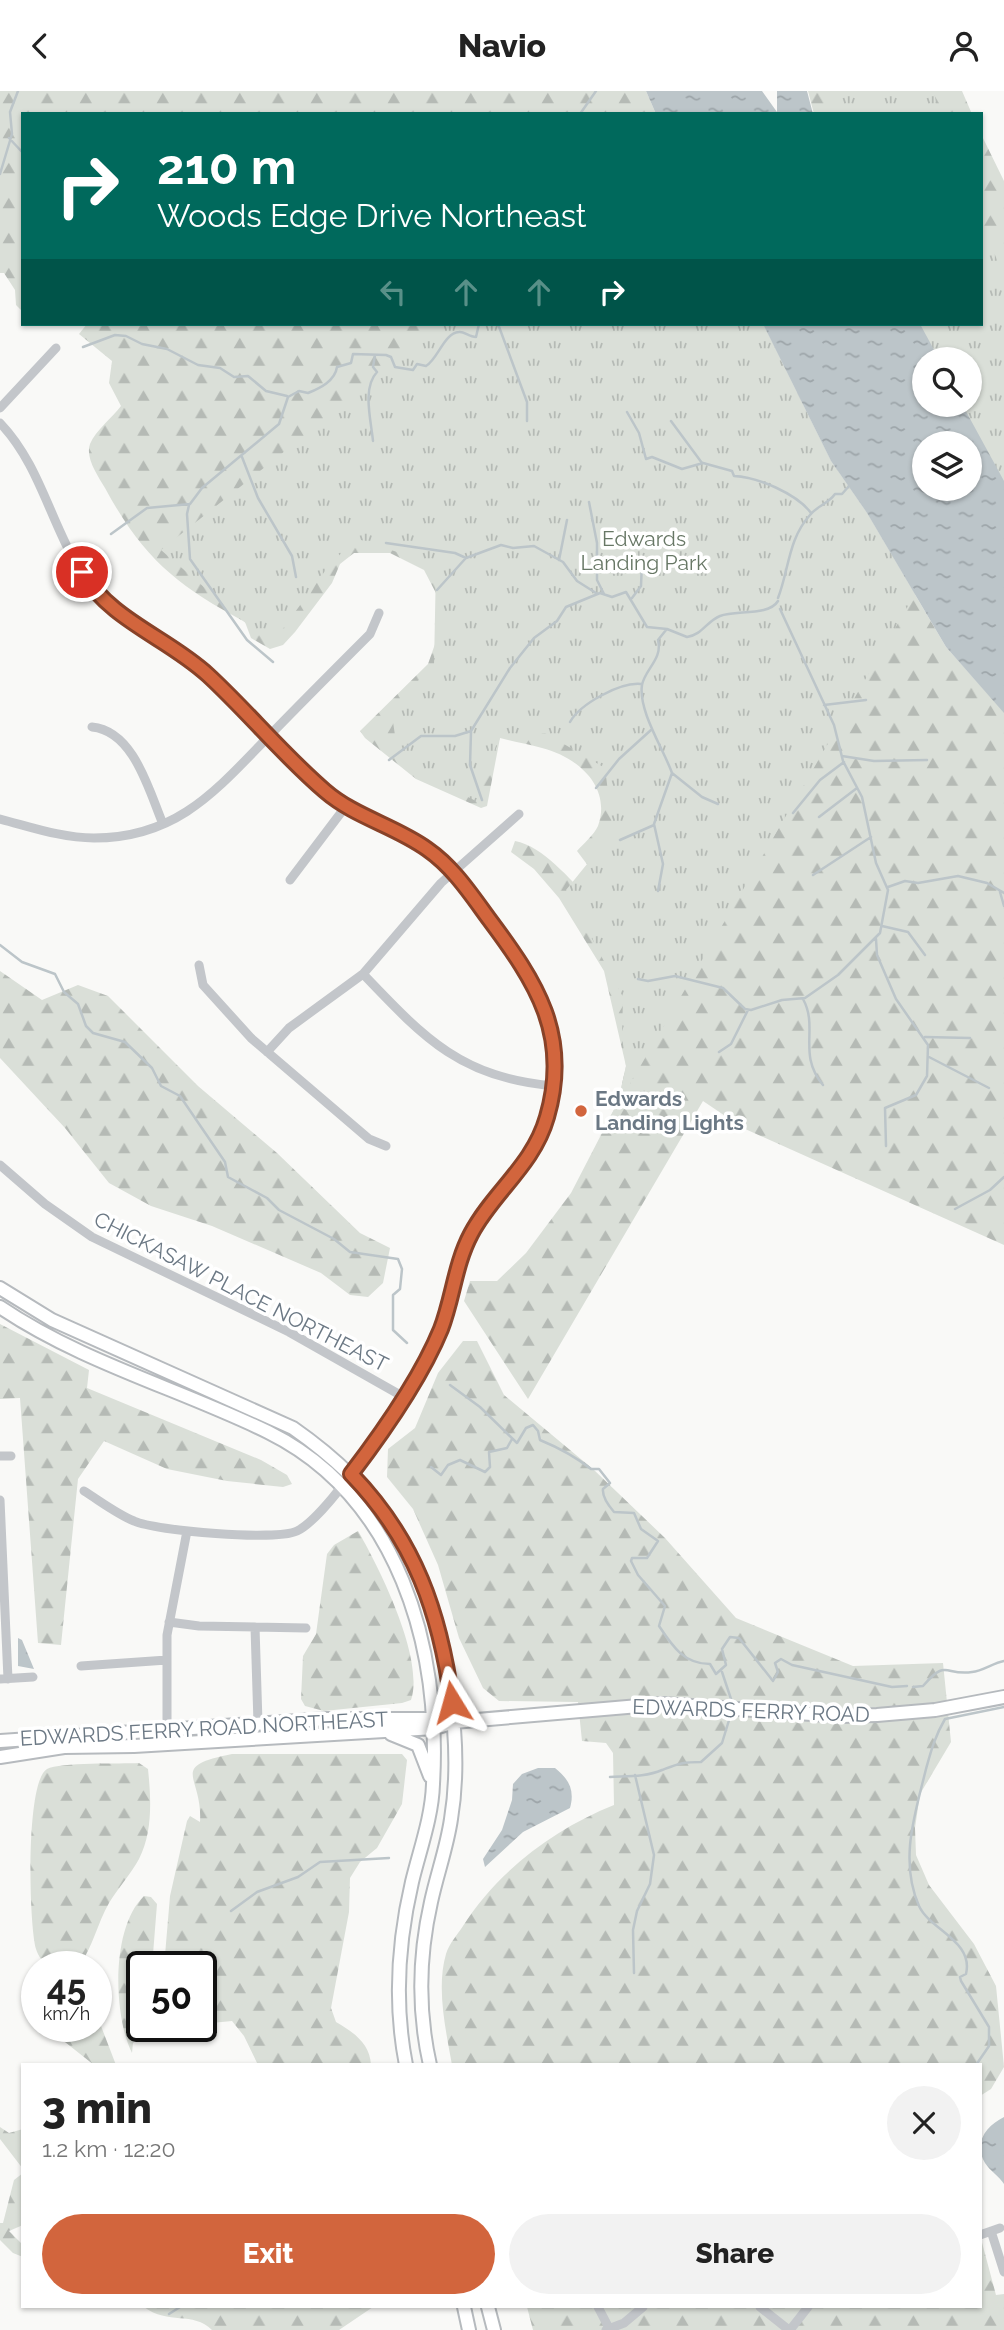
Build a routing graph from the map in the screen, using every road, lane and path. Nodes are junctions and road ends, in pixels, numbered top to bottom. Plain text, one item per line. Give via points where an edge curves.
1 (56, 348) dead end
2 (0, 408) edge
3 (0, 423) edge
4 (379, 613) dead end
5 (92, 727) dead end
6 (269, 736) junction
7 (345, 806) junction
8 (519, 814) dead end
9 (0, 819) edge
10 (163, 824) junction
11 (454, 872) junction
12 (290, 880) dead end
13 (199, 965) dead end
14 (363, 974) junction
15 (267, 1052) junction
16 (554, 1086) junction
17 (386, 1146) dead end
18 (0, 1165) edge
19 (0, 1288) edge
20 (0, 1307) edge
21 (402, 1396) junction
22 (0, 1456) edge
23 (11, 1456) dead end
24 (351, 1474) junction
25 (341, 1486) junction
26 (85, 1491) dead end
27 (0, 1500) edge
28 (187, 1531) junction
29 (169, 1622) junction
30 (255, 1627) junction
31 (306, 1628) dead end
32 (167, 1660) junction
33 (81, 1667) dead end
34 (33, 1677) dead end
35 (4, 1679) edge
36 (1004, 1697) edge
37 (454, 1722) junction
38 (258, 1723) junction
39 (434, 1723) junction
40 (167, 1729) junction
41 (370, 1732) junction
42 (0, 1741) edge
43 (166, 1745) junction
44 (0, 1757) edge
45 (433, 1790) junction
46 (406, 2063) edge
47 (430, 2063) edge
48 (982, 2234) edge
49 (1004, 2272) edge
50 (464, 2308) edge
51 (488, 2308) edge
52 (598, 2308) edge
53 (642, 2308) edge
54 (761, 2308) edge
55 (807, 2308) edge
56 (608, 2329) edge
57 (469, 2330) edge
58 (494, 2330) edge
59 (789, 2330) edge

1 - 2 street
3 - 6 street via 31,463 76,563 96,592 202,670
4 - 6 street via 369,634
5 - 10 street via 105,728 132,755
6 - 7 street
6 - 10 street via 210,797
7 - 11 street via 412,840
7 - 12 street
8 - 11 street
9 - 10 street via 56,834 94,838 133,834
11 - 14 street
11 - 16 street via 535,985 553,1039
13 - 15 street via 203,985
14 - 15 street via 289,1028
14 - 16 street via 417,1031 450,1055 487,1073
15 - 17 street via 369,1139
16 - 21 street via 539,1140 470,1235 441,1330
18 - 21 street, CHICKASAW PLACE NORTHEAST via 92,1237 289,1332
19 - 24 main road via 61,1324 279,1421
20 - 25 main road via 68,1345 268,1433 306,1456
21 - 24 street
22 - 23 street
24 - 25 street
24 - 37 main road via 397,1531 432,1603
25 - 28 street via 308,1524 292,1533
25 - 39 main road via 384,1540 406,1584 421,1630
26 - 28 street via 138,1523
27 - 35 street
28 - 29 street
29 - 30 street
29 - 32 street
30 - 31 street
30 - 38 street
32 - 33 street
32 - 40 street
34 - 35 street
36 - 37 main road, EDWARDS FERRY ROAD via 877,1715 662,1704
37 - 39 main road, EDWARDS FERRY ROAD NORTHEAST
37 - 47 main road via 454,1800 423,1951 424,2028
38 - 39 main road, EDWARDS FERRY ROAD NORTHEAST
38 - 40 main road, EDWARDS FERRY ROAD NORTHEAST
39 - 41 main road, EDWARDS FERRY ROAD NORTHEAST
39 - 45 main road
40 - 42 main road, EDWARDS FERRY ROAD NORTHEAST
40 - 43 street
41 - 43 main road, EDWARDS FERRY ROAD NORTHEAST
41 - 45 main road via 394,1734 418,1745
43 - 44 main road, EDWARDS FERRY ROAD NORTHEAST via 75,1746
45 - 46 main road via 401,1944 399,2017
48 - 49 street via 995,2230
50 - 57 main road
51 - 58 main road
52 - 56 street
53 - 56 street
54 - 59 street
55 - 59 street

